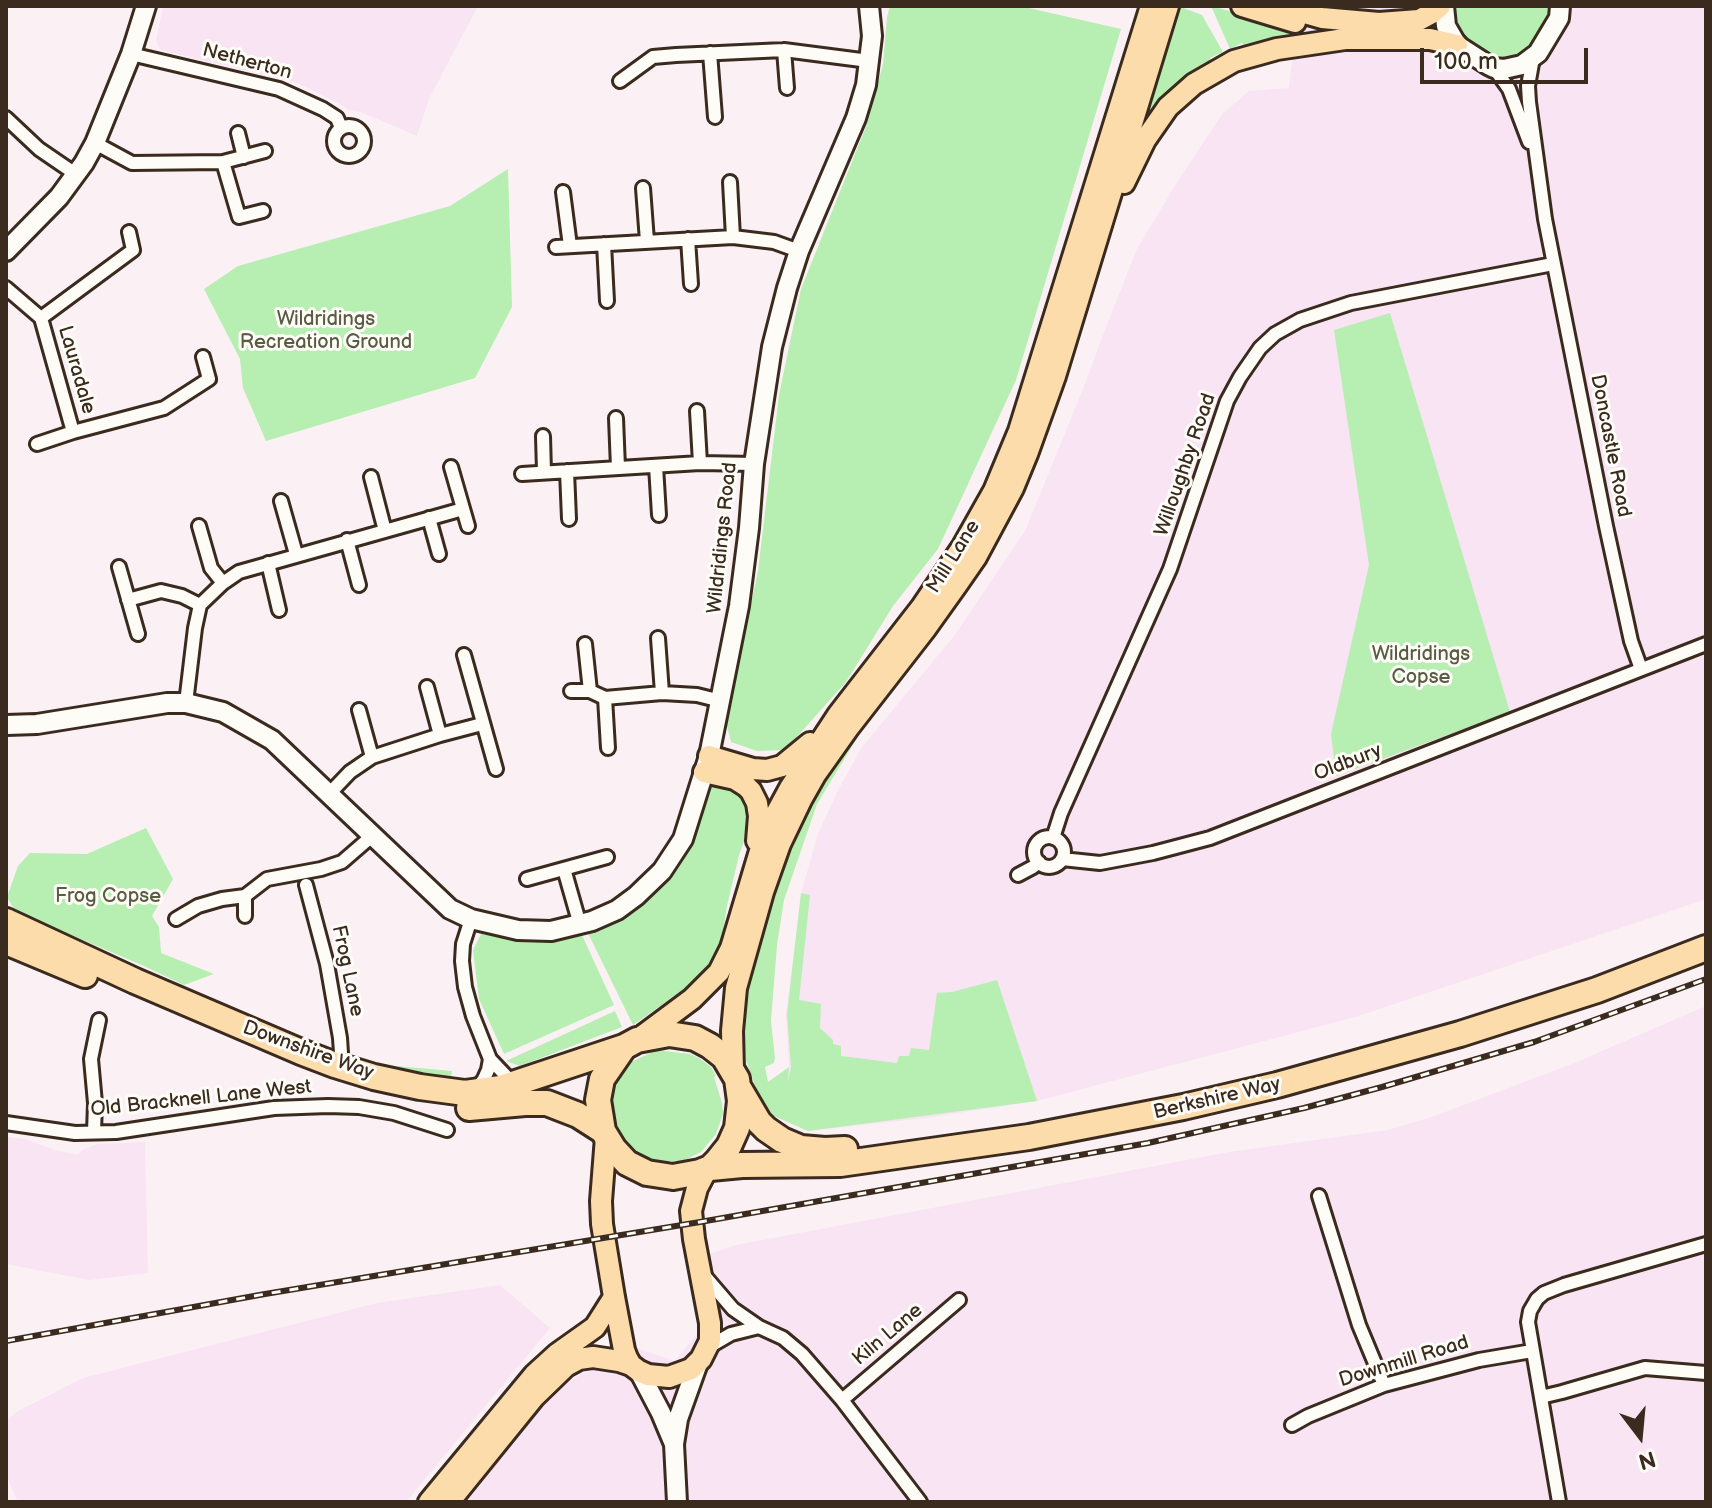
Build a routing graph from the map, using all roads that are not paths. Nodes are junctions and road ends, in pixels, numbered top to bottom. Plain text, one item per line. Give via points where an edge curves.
1 (146, 6) edge
2 (869, 6) edge
3 (1242, 6) edge
4 (1280, 6) edge
5 (1330, 6) edge
6 (1442, 6) edge
7 (1564, 8) edge
8 (1157, 13) edge
9 (1356, 22) junction
10 (1345, 39) junction
11 (1457, 45) junction
12 (784, 50) junction
13 (710, 53) junction
14 (131, 54) junction
15 (1533, 58) junction
16 (869, 61) junction
17 (1494, 68) junction
18 (620, 81) dead end
19 (787, 88) dead end
20 (715, 117) dead end
21 (6, 118) edge
22 (341, 128) dead end
23 (238, 133) dead end
24 (95, 143) junction
25 (265, 151) dead end
26 (244, 157) junction
27 (1535, 160) junction
28 (223, 162) junction
29 (77, 175) junction
30 (730, 182) dead end
31 (643, 188) dead end
32 (563, 192) dead end
33 (263, 211) dead end
34 (129, 232) dead end
35 (1099, 233) junction
36 (733, 237) junction
37 (688, 239) junction
38 (647, 241) junction
39 (604, 244) junction
40 (570, 246) junction
41 (556, 247) dead end
42 (6, 251) edge
43 (799, 251) junction
44 (1553, 264) junction
45 (691, 284) dead end
46 (6, 288) edge
47 (607, 301) dead end
48 (41, 318) junction
49 (203, 357) dead end
50 (697, 411) dead end
51 (616, 418) dead end
52 (73, 432) junction
53 (543, 436) dead end
54 (37, 444) dead end
55 (700, 463) junction
56 (754, 464) junction
57 (656, 466) junction
58 (451, 467) dead end
59 (618, 468) junction
60 (567, 471) junction
61 (544, 472) junction
62 (522, 474) dead end
63 (371, 477) dead end
64 (281, 501) dead end
65 (463, 509) junction
66 (659, 515) dead end
67 (429, 518) junction
68 (569, 519) dead end
69 (199, 526) dead end
70 (468, 526) dead end
71 (385, 531) junction
72 (347, 540) junction
73 (296, 554) junction
74 (439, 554) dead end
75 (268, 563) junction
76 (119, 567) dead end
77 (223, 583) junction
78 (359, 585) dead end
79 (128, 600) junction
80 (200, 605) junction
81 (279, 610) dead end
82 (138, 634) dead end
83 (658, 638) dead end
84 (585, 644) dead end
85 (1706, 644) edge
86 (464, 655) dead end
87 (1641, 669) junction
88 (427, 687) dead end
89 (571, 691) dead end
90 (590, 691) junction
91 (662, 693) junction
92 (605, 698) junction
93 (721, 701) junction
94 (186, 703) junction
95 (359, 710) dead end
96 (838, 715) junction
97 (482, 724) junction
98 (6, 725) edge
99 (440, 735) junction
100 (608, 748) dead end
101 (372, 757) junction
102 (706, 764) junction
103 (496, 769) dead end
104 (329, 794) junction
105 (372, 836) junction
106 (1053, 838) junction
107 (607, 857) dead end
108 (1062, 859) junction
109 (1039, 862) junction
110 (564, 869) junction
111 (753, 873) junction
112 (1018, 875) dead end
113 (527, 879) dead end
114 (306, 885) dead end
115 (245, 896) junction
116 (245, 916) dead end
117 (176, 919) dead end
118 (471, 919) junction
119 (6, 921) edge
120 (580, 925) junction
121 (1704, 941) edge
122 (6, 942) edge
123 (1656, 959) junction
124 (99, 1020) dead end
125 (631, 1044) junction
126 (490, 1059) junction
127 (335, 1065) junction
128 (736, 1079) junction
129 (519, 1083) junction
130 (465, 1093) junction
131 (6, 1123) edge
132 (447, 1130) dead end
133 (94, 1132) junction
134 (605, 1134) junction
135 (709, 1168) junction
136 (1319, 1196) dead end
137 (1706, 1244) edge
138 (701, 1271) junction
139 (614, 1297) junction
140 (959, 1300) dead end
141 (759, 1327) junction
142 (1532, 1351) junction
143 (703, 1356) junction
144 (635, 1368) junction
145 (1706, 1373) edge
146 (1384, 1385) junction
147 (1541, 1397) junction
148 (842, 1400) junction
149 (1292, 1425) dead end
150 (674, 1444) junction
151 (429, 1502) edge
152 (449, 1502) edge
153 (677, 1502) edge
154 (920, 1502) edge
155 (1559, 1502) edge

1 - 14 street
2 - 16 street, Wildridings Road
3 - 10 main road
4 - 9 main road
5 - 9 main road
6 - 9 main road via 1412,21
6 - 11 street
7 - 15 street
8 - 35 main road, Mill Lane
8 - 96 main road, Mill Lane via 1007,463 950,566
10 - 11 main road via 1430,39
10 - 35 main road via 1245,57 1194,84 1168,107 1145,140
11 - 17 street
12 - 13 street
12 - 16 street
12 - 19 street
13 - 18 street via 653,57
13 - 20 street
14 - 22 street, Netherton via 279,89 323,109
14 - 24 street
15 - 17 street via 1513,68
15 - 27 street, Doncastle Road via 1528,86
16 - 43 street, Wildridings Road via 856,118
17 - 27 street, Doncastle Road via 1509,89
21 - 29 street
23 - 26 street
24 - 28 street via 132,163
24 - 29 street
25 - 26 street
26 - 28 street
27 - 44 street, Doncastle Road
28 - 33 street via 239,217
29 - 42 street
30 - 36 street
31 - 38 street
32 - 40 street
34 - 48 street, Lauradale via 133,250
35 - 128 main road, Mill Lane via 1041,417 997,520 941,607 824,762 780,844 736,988
36 - 37 street
36 - 43 street
37 - 38 street
37 - 45 street
38 - 39 street
39 - 40 street
39 - 47 street
40 - 41 street
43 - 56 street, Wildridings Road via 772,347
44 - 87 street, Doncastle Road
44 - 106 street, Willoughby Road via 1351,303 1300,320 1260,348 1227,401 1170,569
46 - 48 street, Lauradale
48 - 52 street, Lauradale
49 - 52 street, Lauradale via 209,379 164,408
50 - 55 street
51 - 59 street
52 - 54 street, Lauradale
53 - 61 street
55 - 56 street
55 - 57 street
56 - 93 street, Wildridings Road via 739,606
57 - 59 street
57 - 66 street
58 - 65 street
59 - 60 street
60 - 61 street
60 - 68 street
61 - 62 street
63 - 71 street
64 - 73 street
65 - 67 street
65 - 70 street
67 - 71 street
67 - 74 street
69 - 77 street via 211,568
71 - 72 street
72 - 73 street
72 - 78 street
73 - 75 street
75 - 77 street
75 - 81 street
76 - 79 street
77 - 80 street
79 - 80 street via 161,591
79 - 82 street
80 - 94 street
83 - 91 street
84 - 90 street
85 - 87 street
86 - 97 street
87 - 108 street, Oldbury via 1210,838 1100,863
88 - 99 street
89 - 90 street
90 - 92 street
91 - 92 street
91 - 93 street
92 - 100 street
93 - 102 street, Wildridings Road
94 - 98 street, Wildridings Road
94 - 104 street, Wildridings Road via 223,712 252,727
95 - 101 street
96 - 102 main road via 782,766 767,770
96 - 111 main road, Mill Lane via 790,788
97 - 99 street
97 - 103 street
99 - 101 street
101 - 104 street
102 - 111 main road via 741,782 754,797 759,825
102 - 120 street, Wildridings Road via 683,839 662,871 626,904
104 - 105 street, Wildridings Road
105 - 115 street via 342,862 267,879
105 - 118 street, Wildridings Road via 450,909
106 - 108 street via 1063,846
106 - 109 street via 1037,844
107 - 110 street
108 - 109 street via 1051,866
109 - 112 street
110 - 113 street
110 - 120 street
111 - 125 main road, Mill Lane via 719,972
114 - 127 street, Frog Lane via 340,1038
115 - 116 street
115 - 117 street via 198,906
118 - 120 street, Wildridings Road via 535,931
118 - 126 street via 462,971
119 - 127 highway, Downshire Way
121 - 123 highway, Berkshire Way
122 - 134 highway, Downshire Way via 337,1081 455,1107 547,1103 578,1115
123 - 128 highway, Berkshire Way via 1323,1057 1043,1118 838,1150 801,1148 766,1129
123 - 135 highway, Berkshire Way via 1583,994 1460,1034 1167,1111 840,1164
124 - 133 street via 91,1059
125 - 128 highway via 669,1034 695,1038 720,1054
125 - 129 highway, Downshire Way
125 - 134 highway via 606,1071 598,1092
126 - 129 street
126 - 130 street via 479,1086
127 - 130 highway, Downshire Way via 381,1079
128 - 135 highway via 737,1128
129 - 130 highway, Downshire Way
131 - 133 street, Old Bracknell Lane West
132 - 133 street, Old Bracknell Lane West via 394,1113 328,1106
134 - 135 highway via 627,1163 647,1173 673,1177
134 - 139 main road via 602,1224
135 - 138 main road via 691,1211
136 - 146 street via 1359,1325
137 - 142 street via 1544,1293 1530,1311
138 - 141 street via 726,1301
138 - 143 main road via 711,1331
139 - 144 main road via 624,1350
139 - 151 main road via 595,1327 534,1375
140 - 148 street, Kiln Lane
141 - 143 street via 731,1334
141 - 148 street via 802,1354
142 - 146 street, Downmill Road
142 - 147 street
143 - 144 main road via 669,1377
143 - 150 street via 678,1419
144 - 150 street
144 - 152 main road via 593,1357 566,1366 534,1397
145 - 147 street via 1645,1368
146 - 149 street, Downmill Road
147 - 155 street
148 - 154 street
150 - 153 street

